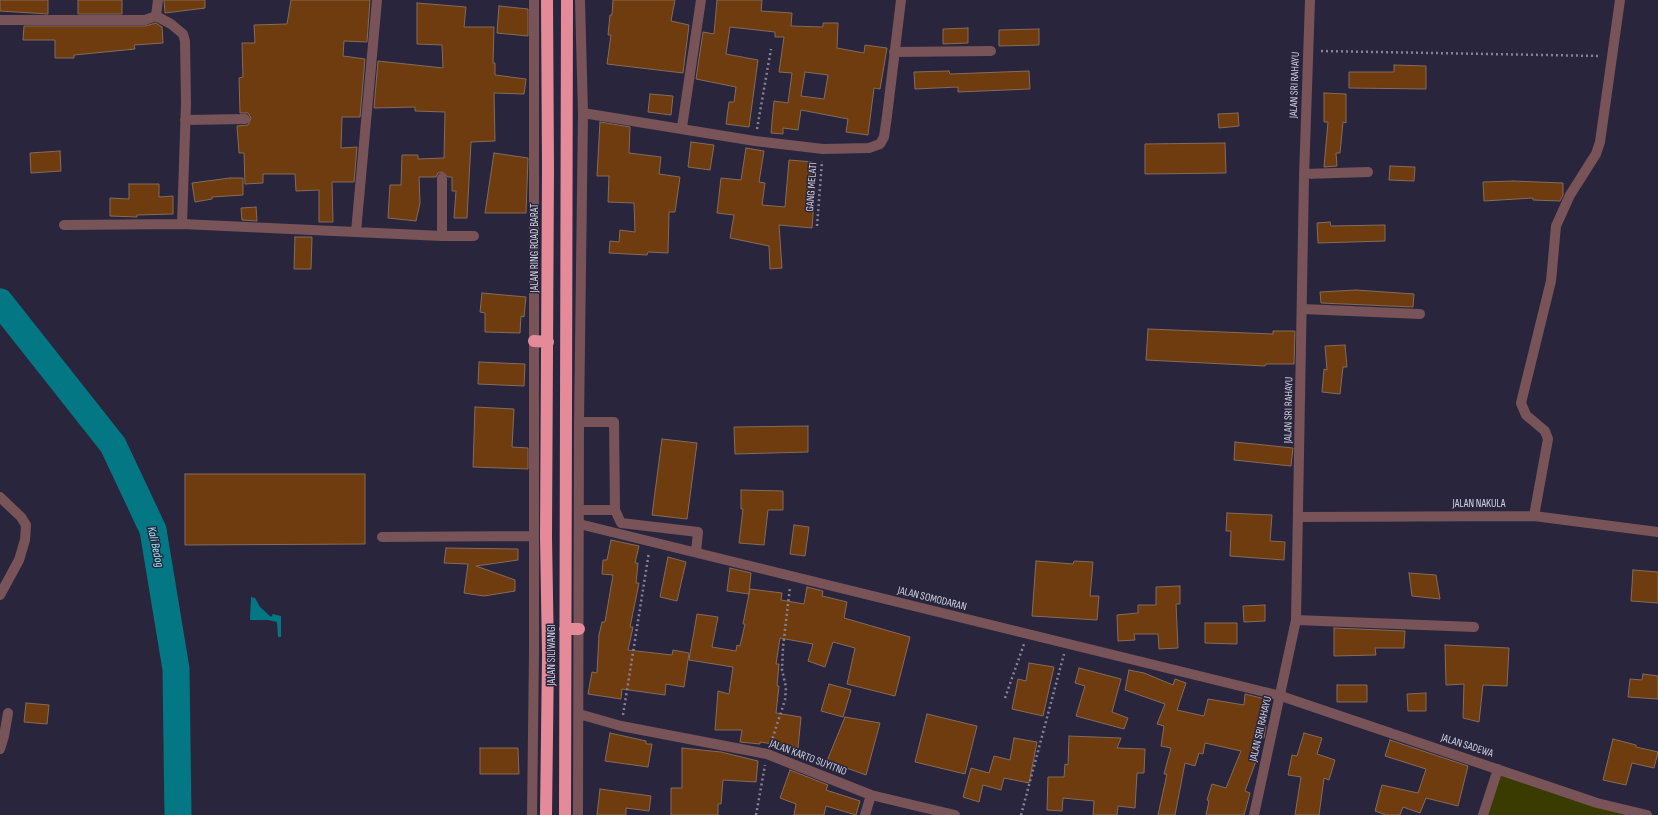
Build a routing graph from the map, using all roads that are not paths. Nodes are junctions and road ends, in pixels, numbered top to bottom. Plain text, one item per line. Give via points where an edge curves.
1 (158, 0) edge
2 (377, 0) edge
3 (701, 0) edge
4 (901, 0) edge
5 (1310, 0) edge
6 (1620, 0) edge
7 (533, 1) edge
8 (581, 1) edge
9 (567, 2) edge
10 (547, 3) edge
11 (156, 16) junction
12 (0, 20) edge
13 (991, 51) dead end
14 (896, 52) junction
15 (583, 113) junction
16 (245, 119) dead end
17 (185, 120) junction
18 (682, 128) junction
19 (1368, 172) dead end
20 (1304, 174) junction
21 (442, 178) dead end
22 (182, 224) junction
23 (64, 225) dead end
24 (356, 232) junction
25 (442, 236) junction
26 (474, 236) dead end
27 (1302, 309) junction
28 (1420, 314) dead end
29 (534, 341) junction
30 (548, 342) junction
31 (579, 422) junction
32 (565, 495) junction
33 (546, 496) junction
34 (0, 497) edge
35 (580, 510) junction
36 (615, 510) junction
37 (1534, 516) junction
38 (1299, 517) junction
39 (578, 524) junction
40 (1658, 532) edge
41 (533, 536) junction
42 (382, 537) dead end
43 (696, 552) junction
44 (0, 595) edge
45 (1296, 620) junction
46 (1474, 627) dead end
47 (565, 629) junction
48 (579, 629) junction
49 (1281, 696) junction
50 (8, 713) dead end
51 (579, 714) junction
52 (0, 748) edge
53 (1498, 769) junction
54 (871, 795) junction
55 (532, 815) edge
56 (546, 815) edge
57 (565, 815) edge
58 (578, 815) edge
59 (865, 815) edge
60 (956, 815) edge
61 (1254, 815) edge
62 (1483, 815) edge
63 (1647, 815) edge

1 - 11 street
2 - 24 street
3 - 18 street
4 - 14 street
5 - 20 street, JALAN SRI RAHAYU
6 - 37 street via 1600,142 1596,154 1570,195 1556,226 1551,281 1521,403 1526,415 1545,431 1548,439
7 - 10 street
7 - 29 street
8 - 9 street
8 - 15 street
9 - 32 highway
10 - 30 highway, JALAN RING ROAD BARAT
11 - 12 street via 145,20
11 - 17 street via 172,24 183,34 185,41
13 - 14 street
14 - 18 street via 884,137 880,144 869,148 823,149 755,141
15 - 18 street
15 - 31 street
16 - 17 street
17 - 22 street
19 - 20 street
20 - 27 street, JALAN SRI RAHAYU
21 - 25 street
22 - 23 street
22 - 24 street
24 - 25 street
25 - 26 street
27 - 28 street
27 - 38 street, JALAN SRI RAHAYU
29 - 30 highway
29 - 41 street
30 - 33 highway, JALAN RING ROAD BARAT
31 - 35 street
31 - 36 street via 614,422
32 - 33 highway
32 - 47 highway, JALAN SILIWANGI
33 - 56 highway, JALAN SILIWANGI
34 - 44 street via 26,525 19,560
35 - 36 street
35 - 39 street
36 - 43 street via 621,523 698,532
37 - 38 street, JALAN NAKULA
37 - 40 street, JALAN NAKULA
38 - 45 street, JALAN SRI RAHAYU
39 - 43 street, JALAN SOMODARAN
39 - 48 street
41 - 42 street
41 - 55 street
43 - 49 street, JALAN SOMODARAN
45 - 46 street
45 - 49 street, JALAN SRI RAHAYU
47 - 48 highway
47 - 57 highway, JALAN SILIWANGI
48 - 51 street
49 - 53 street, JALAN SADEWA
49 - 61 street, JALAN SRI RAHAYU
50 - 52 street
51 - 54 street, JALAN KARTO SUYITNO via 621,726 767,754
51 - 58 street
53 - 62 street
53 - 63 street, JALAN SADEWA via 1597,803
54 - 59 street
54 - 60 street, JALAN KARTO SUYITNO

